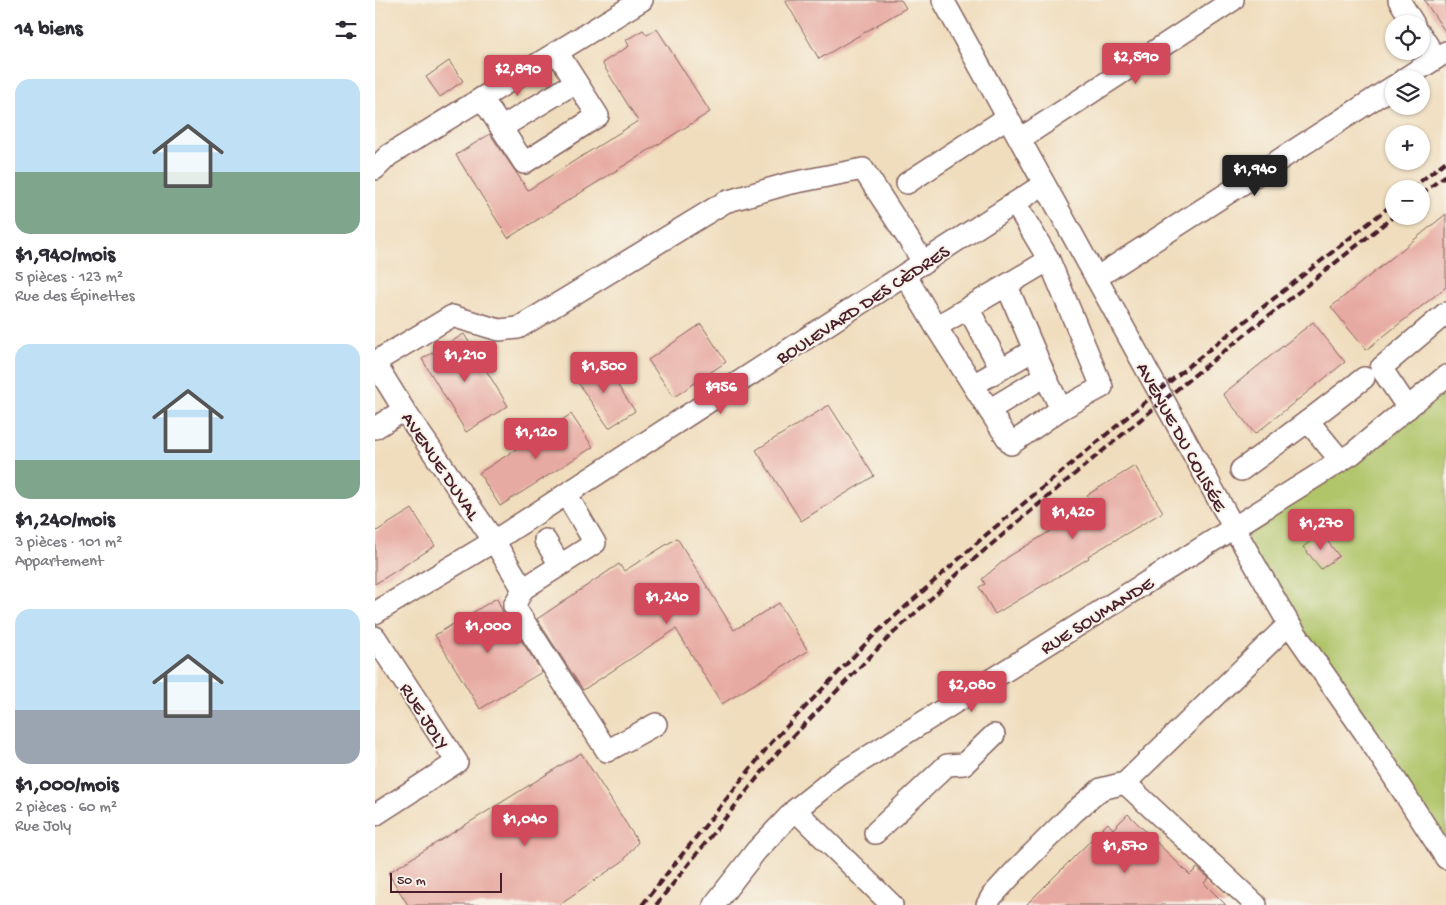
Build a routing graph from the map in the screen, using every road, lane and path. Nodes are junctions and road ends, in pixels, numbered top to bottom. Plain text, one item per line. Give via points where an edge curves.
1 (642, 0) edge
2 (944, 0) edge
3 (1233, 0) edge
4 (1399, 0) edge
5 (1408, 15) edge
6 (1430, 44) edge
7 (557, 52) junction
8 (1441, 55) edge
9 (1418, 70) edge
10 (576, 82) junction
11 (1385, 92) edge
12 (482, 98) junction
13 (1008, 117) junction
14 (501, 128) junction
15 (1019, 139) junction
16 (375, 169) edge
17 (907, 183) dead end
18 (1044, 184) junction
19 (1015, 203) junction
20 (1049, 260) junction
21 (924, 263) junction
22 (905, 275) junction
23 (1096, 278) junction
24 (1007, 286) junction
25 (968, 308) junction
26 (1446, 313) edge
27 (936, 328) junction
28 (1035, 350) junction
29 (375, 362) edge
30 (1001, 369) junction
31 (1045, 376) junction
32 (1446, 376) edge
33 (1364, 378) dead end
34 (973, 385) junction
35 (1408, 408) junction
36 (1061, 409) junction
37 (404, 410) junction
38 (989, 410) junction
39 (1308, 421) junction
40 (375, 428) edge
41 (1341, 461) junction
42 (1241, 470) dead end
43 (566, 494) junction
44 (1234, 528) junction
45 (545, 540) dead end
46 (494, 541) junction
47 (560, 565) junction
48 (523, 589) junction
49 (375, 613) edge
50 (1289, 624) junction
51 (375, 637) edge
52 (657, 724) dead end
53 (994, 735) dead end
54 (1125, 783) junction
55 (795, 810) junction
56 (375, 815) edge
57 (875, 833) dead end
58 (1446, 858) edge
59 (714, 905) edge
60 (892, 905) edge
61 (987, 905) edge
62 (1256, 905) edge

1 - 7 street
2 - 13 street, AVENUE DU COLISÉE
3 - 15 street
4 - 5 street
6 - 8 street
7 - 10 street
7 - 12 street
8 - 9 street
10 - 14 street
10 - 14 street via 598,116 524,163
11 - 23 street
12 - 14 street
12 - 16 street via 389,155
13 - 15 street, AVENUE DU COLISÉE
13 - 17 street
15 - 18 street, AVENUE DU COLISÉE
18 - 19 street, BOULEVARD DES CÈDRES
18 - 23 street, AVENUE DU COLISÉE
19 - 20 street
19 - 21 street, BOULEVARD DES CÈDRES
20 - 24 street
20 - 36 street via 1102,387
21 - 22 street, BOULEVARD DES CÈDRES
21 - 29 street via 863,169 787,184 725,202 518,328 499,330 452,316
22 - 27 street
22 - 43 street, BOULEVARD DES CÈDRES
23 - 44 street, AVENUE DU COLISÉE
24 - 25 street
24 - 28 street
25 - 27 street
25 - 30 street
26 - 35 street via 1381,368
27 - 34 street
28 - 30 street
28 - 31 street
29 - 37 street, AVENUE DUVAL
30 - 34 street
31 - 36 street
31 - 38 street
32 - 35 street, RUE SOUMANDE
33 - 39 street
34 - 38 street
35 - 41 street, RUE SOUMANDE
36 - 38 street via 1011,444
37 - 40 street
37 - 46 street, AVENUE DUVAL
39 - 41 street
39 - 42 street
41 - 44 street, RUE SOUMANDE
43 - 46 street, BOULEVARD DES CÈDRES
43 - 47 street via 595,543
44 - 50 street, AVENUE DU COLISÉE
44 - 55 street, RUE SOUMANDE via 839,775
45 - 47 street
46 - 48 street, AVENUE DUVAL
46 - 49 street, BOULEVARD DES CÈDRES
47 - 48 street
48 - 52 street via 514,606 607,751
50 - 54 street
50 - 58 street, AVENUE DU COLISÉE via 1368,737
51 - 56 street, RUE JOLY via 457,762
53 - 57 street via 964,764 947,765
54 - 61 street via 1101,789 1074,812 1017,868
54 - 62 street
55 - 59 street, RUE SOUMANDE via 756,851
55 - 60 street

